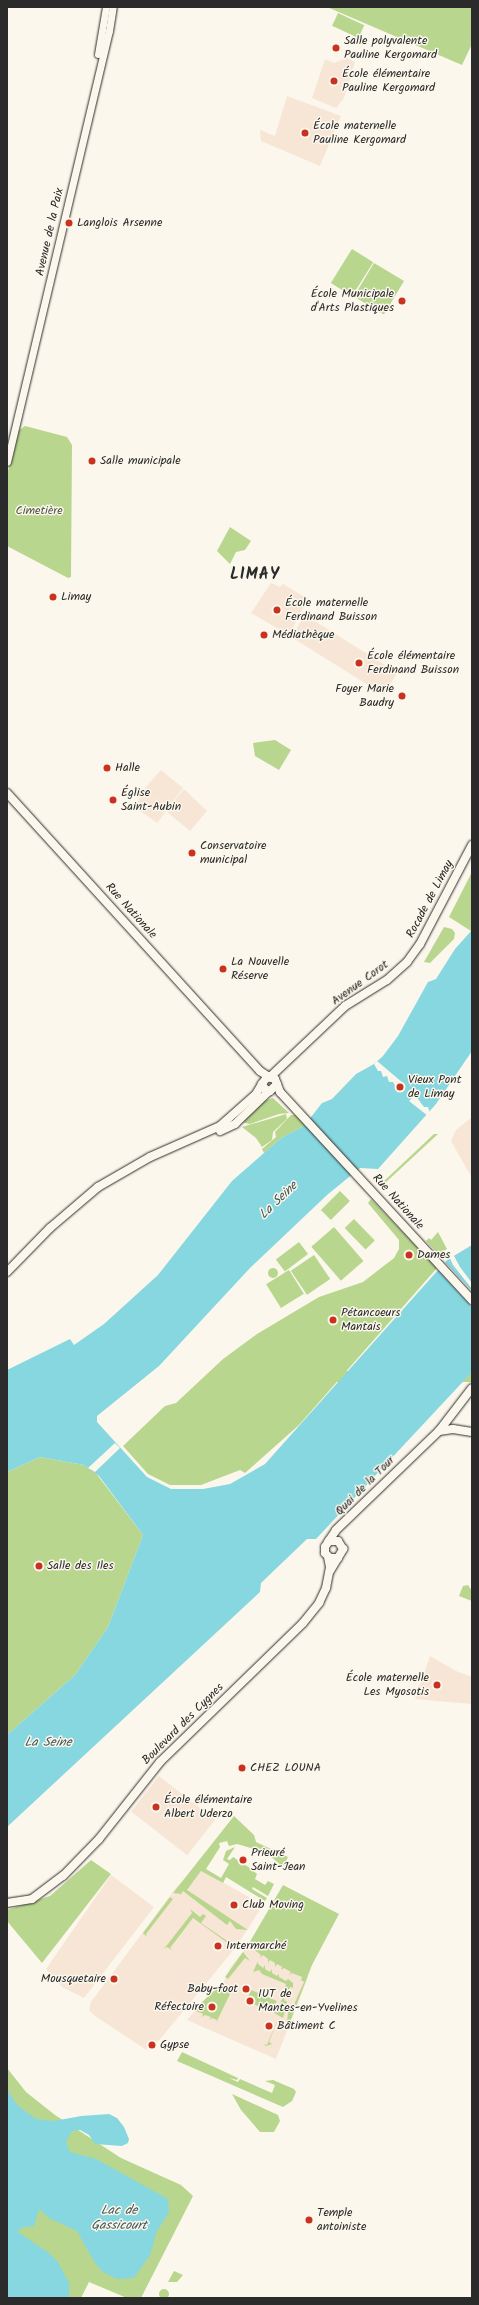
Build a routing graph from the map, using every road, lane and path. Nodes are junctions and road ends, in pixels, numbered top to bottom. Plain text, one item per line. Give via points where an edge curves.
1 (106, 7) edge
2 (113, 7) edge
3 (7, 442) edge
4 (7, 462) edge
5 (7, 793) edge
6 (472, 845) edge
7 (407, 962) joint
8 (327, 1023) junction
9 (237, 1046) junction
10 (270, 1077) junction
11 (277, 1083) junction
12 (262, 1084) junction
13 (270, 1091) junction
14 (306, 1120) junction
15 (202, 1136) junction
16 (7, 1272) edge
17 (472, 1300) edge
18 (472, 1388) edge
19 (446, 1418) junction
20 (472, 1428) edge
21 (453, 1429) junction
22 (439, 1431) junction
23 (472, 1432) edge
24 (406, 1462) junction
25 (342, 1526) junction
26 (328, 1542) junction
27 (340, 1543) junction
28 (328, 1556) junction
29 (338, 1558) junction
30 (330, 1572) junction
31 (46, 1889) junction
32 (7, 1898) edge
33 (7, 1903) edge

1 - 3 street, Avenue de la Paix via 95,70
2 - 4 street, Avenue de la Paix
5 - 9 main road, Rue Nationale
6 - 7 main road, Rocade de Limay via 420,944
7 - 8 main road, Avenue Corot via 387,980 345,1006
8 - 10 main road, Avenue Corot
8 - 11 main road, Avenue Corot
9 - 10 main road, Rue Nationale via 262,1073
9 - 12 main road, Rue Nationale
10 - 11 main road, Rue Nationale
10 - 12 main road, Avenue Corot
11 - 13 main road, Avenue Corot
11 - 14 main road, Rue Nationale via 280,1092
12 - 13 main road, Rue Nationale
12 - 15 main road, Avenue Corot via 256,1094 230,1119
13 - 14 main road, Rue Nationale
13 - 15 main road, Avenue Corot via 233,1125
14 - 17 main road, Rue Nationale
15 - 16 main road via 150,1157 112,1177 59,1221
18 - 19 main road
19 - 20 main road via 458,1426
19 - 21 main road
19 - 22 main road
19 - 24 main road
21 - 22 main road
21 - 23 main road
22 - 24 main road
24 - 25 main road, Quai de la Tour
25 - 26 main road, Quai de la Tour
25 - 27 main road, Quai de la Tour via 338,1534
26 - 27 main road via 335,1540
26 - 28 main road via 325,1549
27 - 29 main road via 343,1551
28 - 29 main road
28 - 30 main road, Boulevard des Cygnes
29 - 30 main road, Boulevard des Cygnes
30 - 31 main road, Boulevard des Cygnes via 322,1596 309,1618 160,1762 87,1852 57,1882
31 - 32 main road, Boulevard des Cygnes via 27,1896
31 - 33 main road, Boulevard des Cygnes via 29,1900

